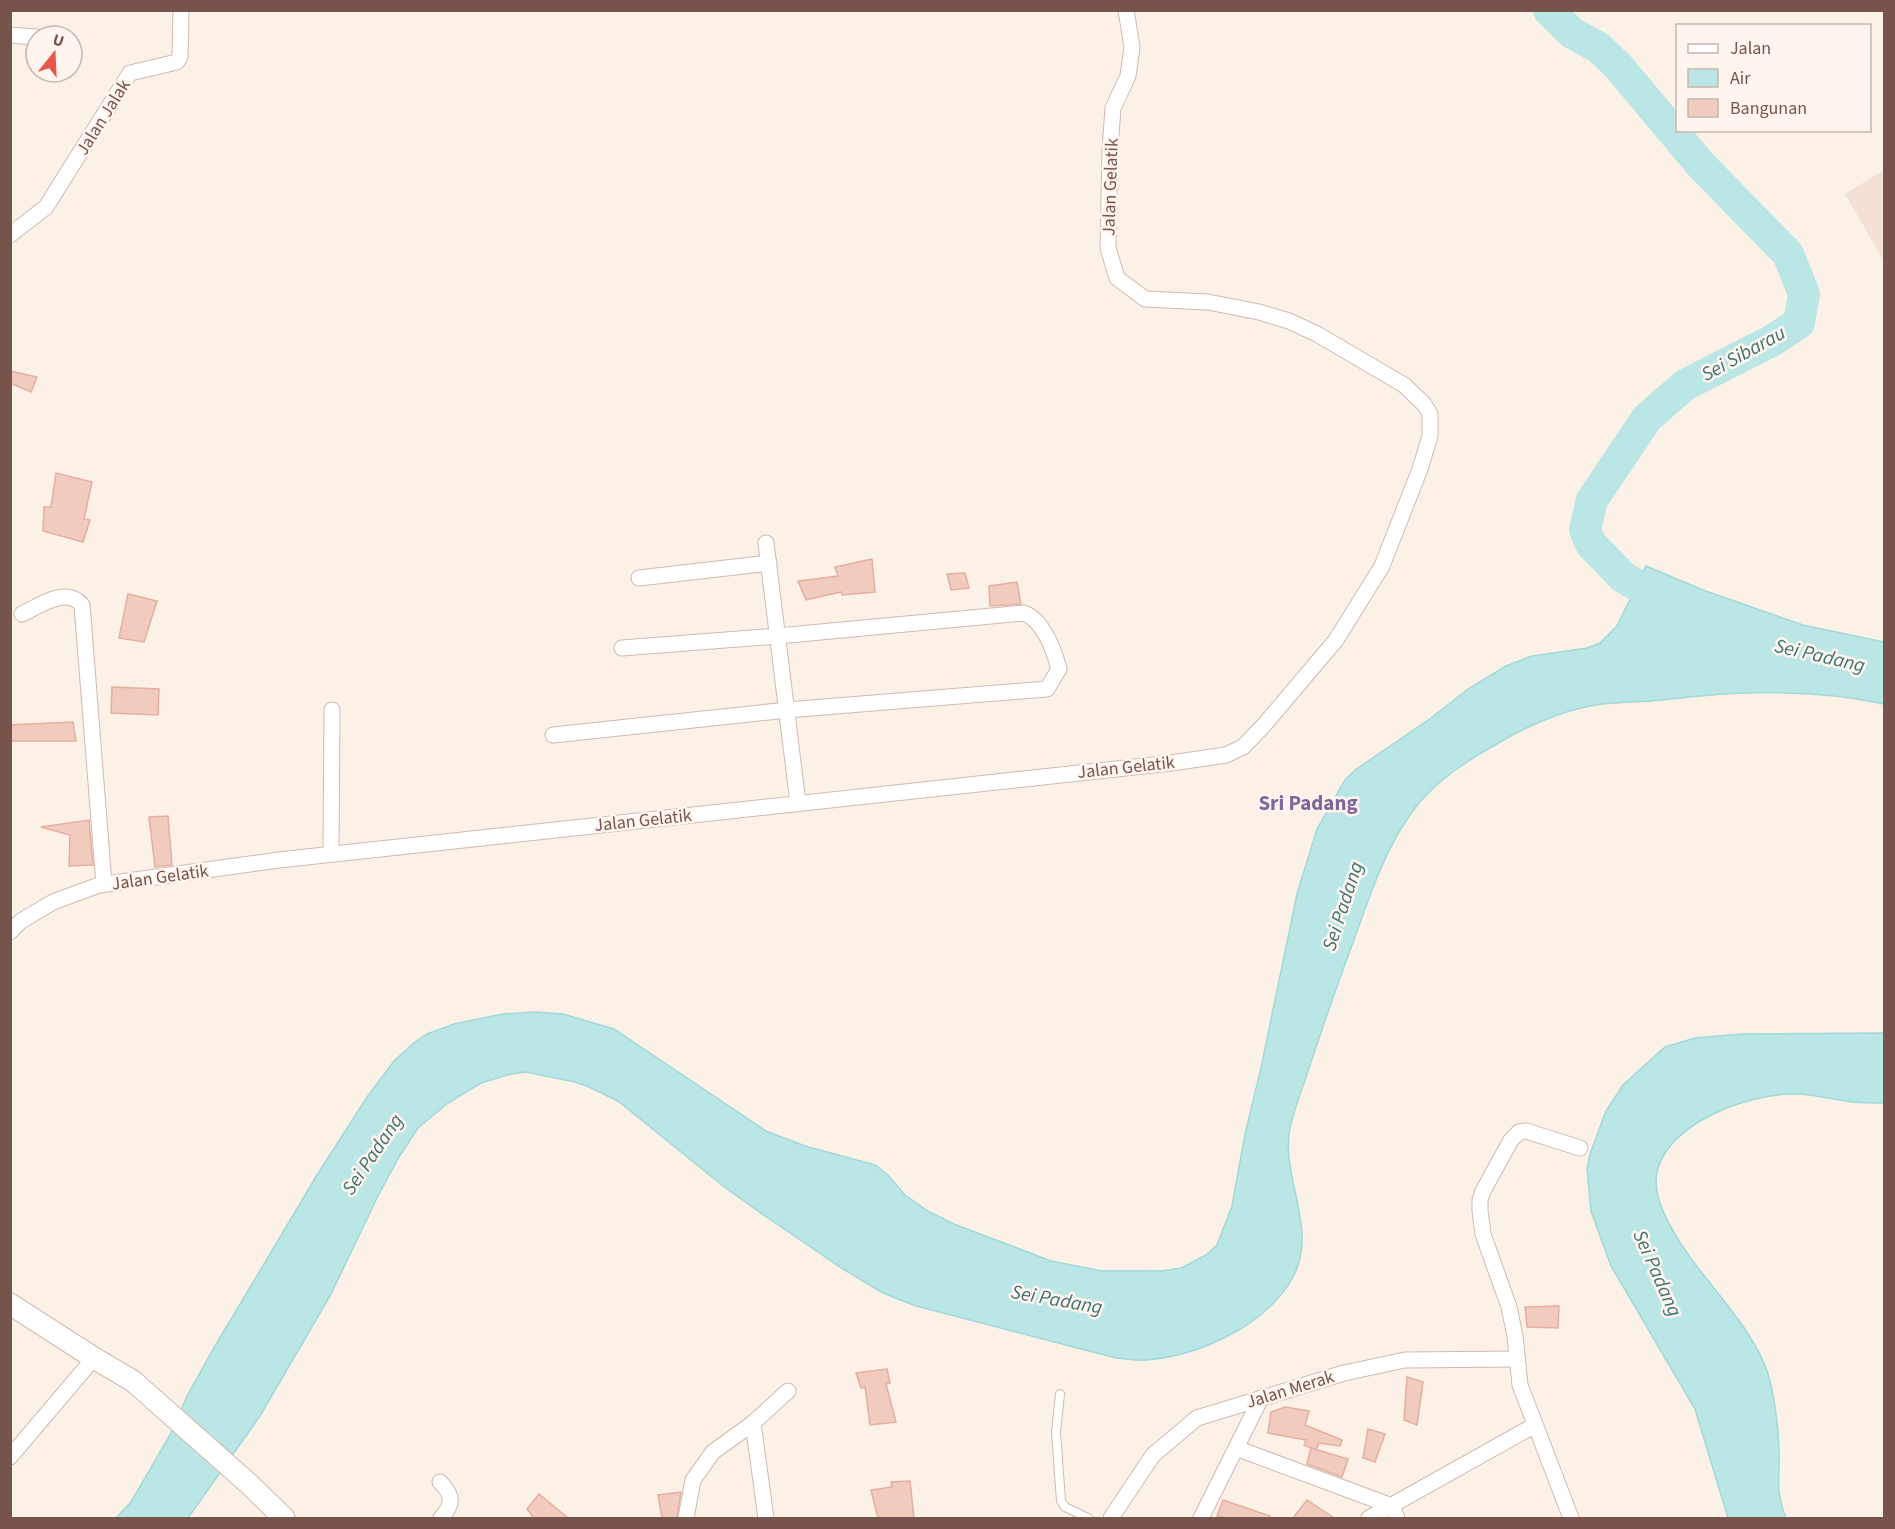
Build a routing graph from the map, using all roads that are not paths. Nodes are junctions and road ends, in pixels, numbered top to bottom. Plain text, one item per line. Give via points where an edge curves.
1 (181, 10) edge
2 (1126, 10) edge
3 (10, 235) edge
4 (766, 543) dead end
5 (769, 563) junction
6 (639, 578) dead end
7 (22, 614) dead end
8 (778, 636) junction
9 (622, 648) dead end
10 (332, 710) dead end
11 (786, 710) junction
12 (553, 735) dead end
13 (798, 803) junction
14 (331, 854) junction
15 (104, 885) junction
16 (10, 932) edge
17 (1580, 1148) dead end
18 (10, 1304) edge
19 (94, 1358) junction
20 (1516, 1359) junction
21 (788, 1391) dead end
22 (1060, 1394) dead end
23 (1261, 1398) junction
24 (753, 1423) junction
25 (1535, 1425) junction
26 (1236, 1448) junction
27 (10, 1457) edge
28 (440, 1482) dead end
29 (1394, 1512) edge
30 (282, 1518) edge
31 (441, 1518) edge
32 (686, 1518) edge
33 (766, 1518) edge
34 (1088, 1518) edge
35 (1111, 1518) edge
36 (1201, 1518) edge
37 (1369, 1518) edge
38 (1571, 1518) edge

1 - 3 street, Jalan Jalak via 177,62 130,73 46,207
2 - 13 street, Jalan Gelatik via 1132,47 1128,76 1113,108 1110,150 1108,248 1117,278 1144,299 1208,302 1289,321 1404,386 1424,404 1430,414 1430,436 1382,566 1336,640 1265,724 1243,747 1226,756
4 - 5 street
5 - 6 street
5 - 8 street
7 - 15 street via 59,597 78,600 82,605
8 - 9 street
8 - 11 street
8 - 11 street via 1024,613 1032,615 1043,630 1059,669 1047,688
10 - 14 street
11 - 12 street
11 - 13 street
13 - 14 street, Jalan Gelatik
14 - 15 street, Jalan Gelatik
15 - 16 street, Jalan Gelatik via 53,902
17 - 20 street via 1519,1132 1480,1200 1483,1234 1509,1307
18 - 19 main road
19 - 27 street
19 - 30 main road via 133,1381
20 - 23 street, Jalan Merak via 1405,1360
20 - 25 street via 1520,1385
21 - 24 street
22 - 34 lane via 1056,1432 1061,1501
23 - 26 street
23 - 35 street, Jalan Merak via 1197,1418 1153,1455
24 - 32 street via 713,1452 693,1480
24 - 33 street
25 - 29 street
25 - 38 street
26 - 29 street
26 - 36 street
28 - 31 street via 450,1492 447,1511
29 - 37 street

